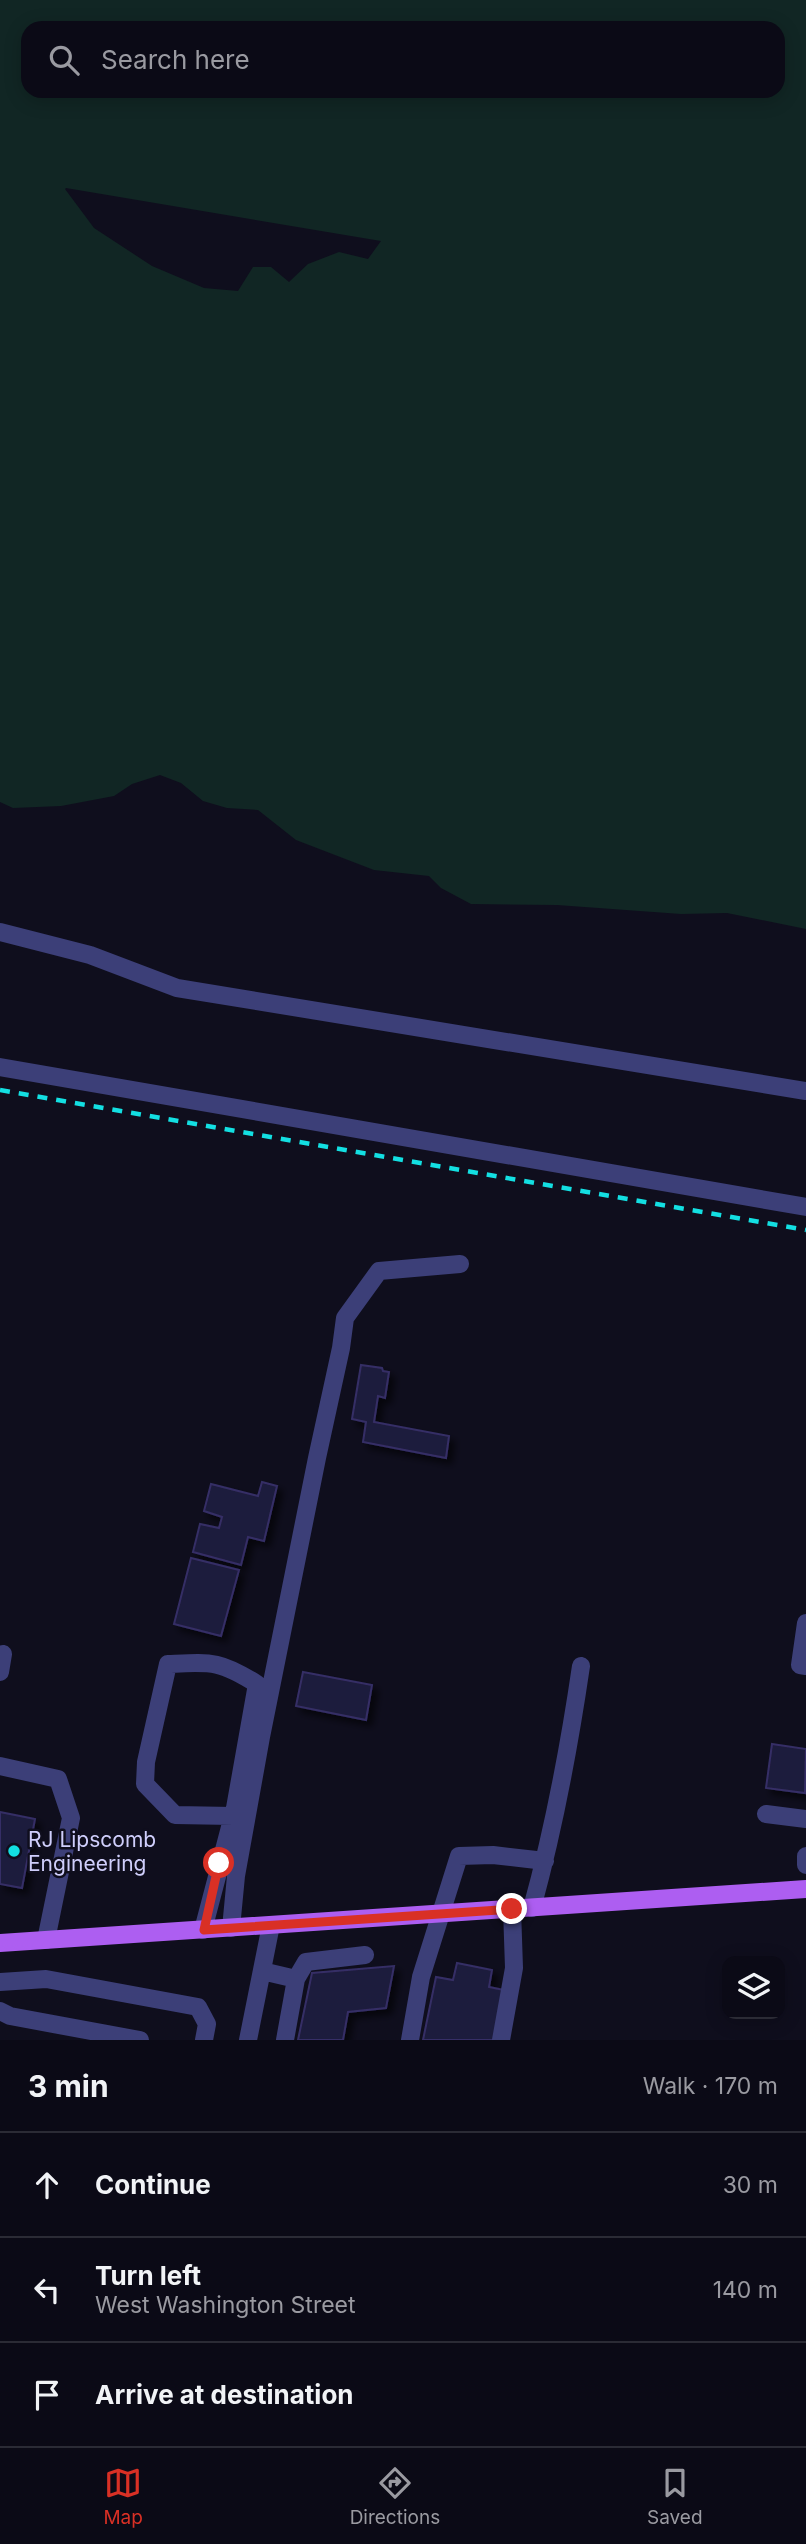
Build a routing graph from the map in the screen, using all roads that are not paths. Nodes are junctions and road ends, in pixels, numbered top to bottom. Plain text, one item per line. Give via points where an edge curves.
1 (0, 932) edge
2 (0, 1067) edge
3 (806, 1091) edge
4 (806, 1207) edge
5 (460, 1264) dead end
6 (806, 1623) edge
7 (581, 1665) dead end
8 (806, 1666) edge
9 (0, 1766) edge
10 (766, 1814) dead end
11 (233, 1816) junction
12 (806, 1819) edge
13 (806, 1856) edge
14 (545, 1861) junction
15 (806, 1865) edge
16 (806, 1889) edge
17 (531, 1908) junction
18 (512, 1909) junction
19 (441, 1914) junction
20 (271, 1925) junction
21 (231, 1927) junction
22 (204, 1930) junction
23 (47, 1940) junction
24 (0, 1943) edge
25 (365, 1955) dead end
26 (262, 1970) junction
27 (296, 1979) junction
28 (0, 1982) edge
29 (0, 2011) edge
30 (140, 2040) edge
31 (204, 2040) edge
32 (248, 2040) edge
33 (285, 2040) edge
34 (410, 2040) edge
35 (501, 2040) edge

1 - 3 street via 90,956 177,988
2 - 4 street
5 - 21 street via 379,1271 345,1318 261,1737
6 - 8 street via 800,1665
7 - 14 street
9 - 23 street via 58,1779 71,1818
10 - 12 street
11 - 11 street via 257,1684 211,1662 167,1664 145,1784 175,1815
11 - 22 street
13 - 15 street
14 - 17 street
14 - 19 street via 459,1856
16 - 17 main road
17 - 18 main road
18 - 19 main road
18 - 35 street via 513,1975
19 - 20 main road
19 - 34 street via 421,1977
20 - 21 main road
20 - 26 street
21 - 22 main road
22 - 23 main road
23 - 24 main road
25 - 27 street via 306,1962
26 - 27 street
26 - 32 street
27 - 33 street
28 - 31 street via 46,1979 198,2007 207,2024
29 - 30 street via 10,2017

